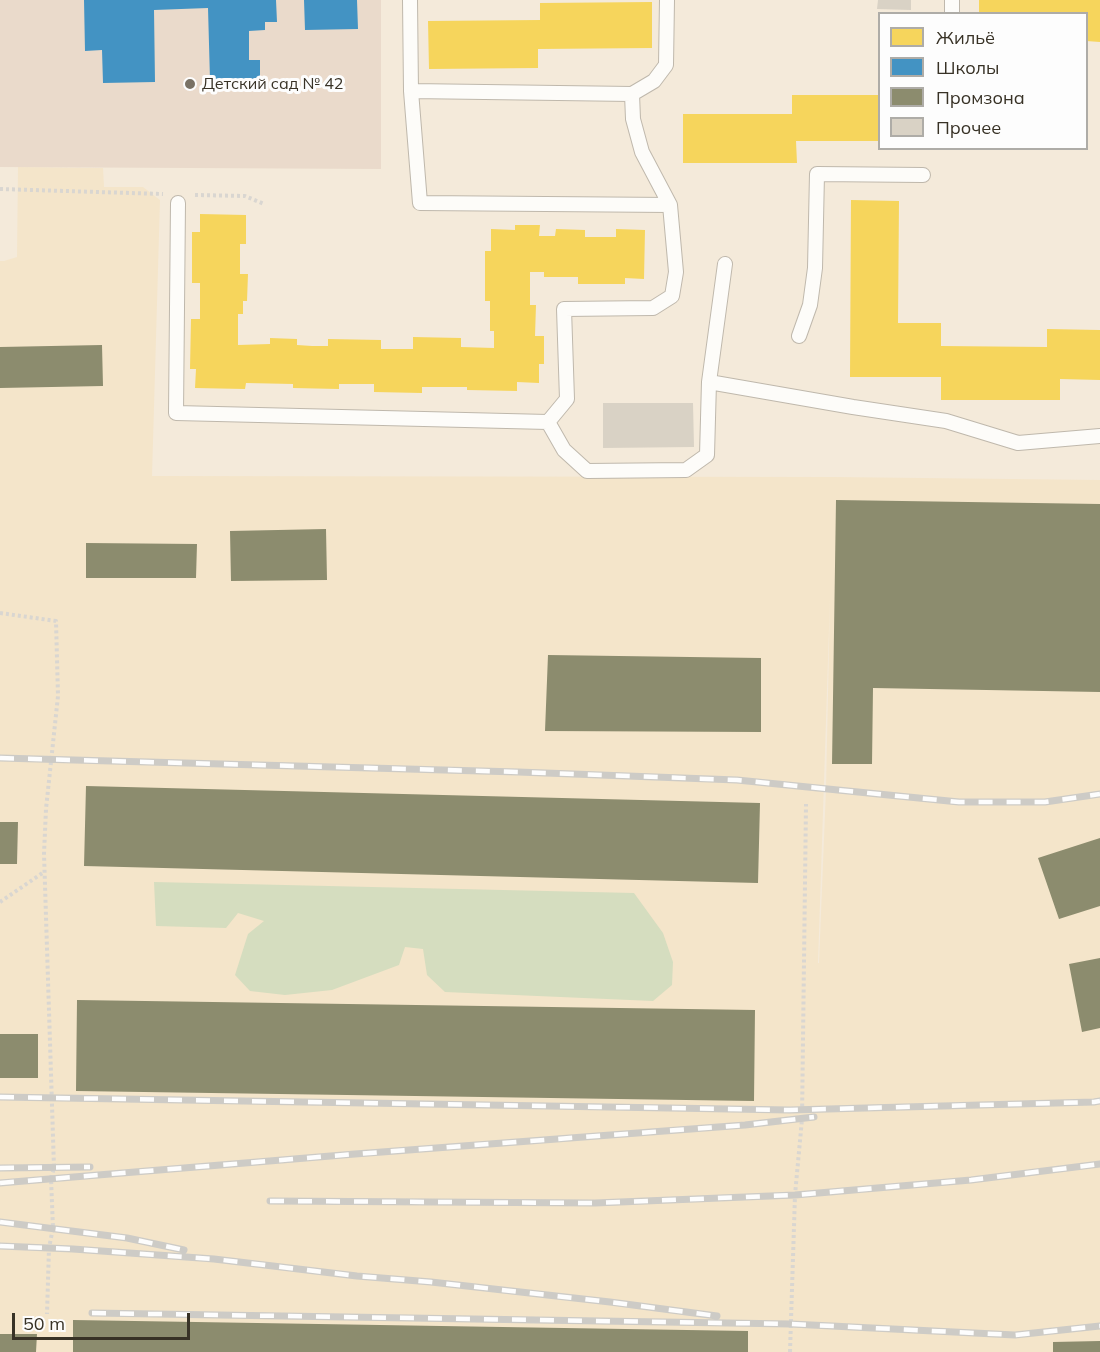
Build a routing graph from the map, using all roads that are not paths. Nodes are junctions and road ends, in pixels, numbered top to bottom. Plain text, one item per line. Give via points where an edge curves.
1 (410, 0) edge
2 (667, 0) edge
3 (411, 91) junction
4 (632, 94) junction
5 (923, 175) dead end
6 (182, 199) road end
7 (670, 205) junction
8 (725, 264) dead end
9 (799, 336) dead end
10 (709, 382) junction
11 (548, 422) junction
12 (1100, 436) edge

1 - 3 lane
2 - 4 lane via 666,65 654,81
3 - 4 lane
3 - 7 lane via 420,203
4 - 7 lane via 633,119 642,152
5 - 9 lane via 817,174 815,268 810,305
6 - 11 lane via 176,413
7 - 11 lane via 676,272 672,296 653,308 564,309 567,399
8 - 10 lane
10 - 11 lane via 707,455 686,470 587,471 564,450
10 - 12 lane via 946,421 1018,443

